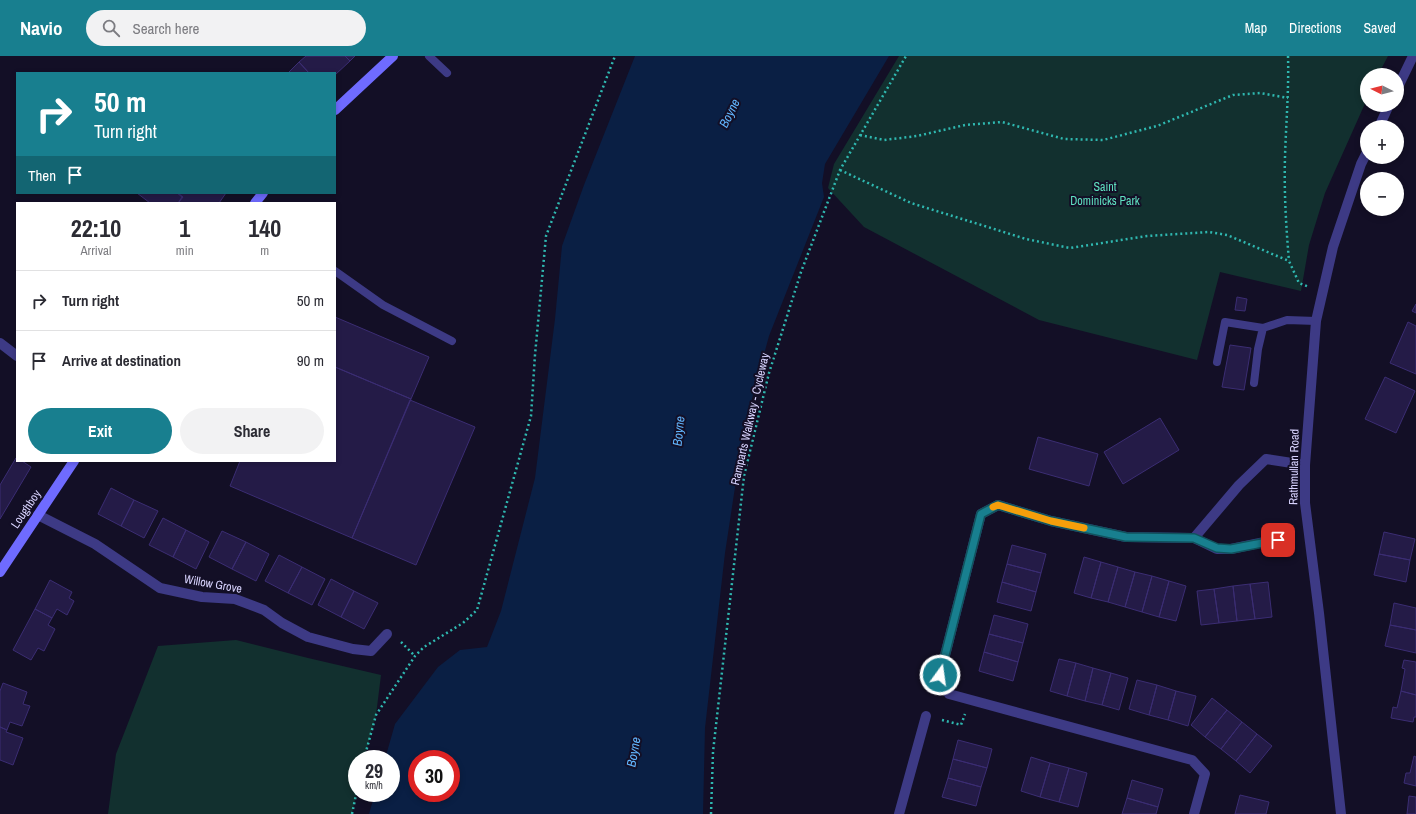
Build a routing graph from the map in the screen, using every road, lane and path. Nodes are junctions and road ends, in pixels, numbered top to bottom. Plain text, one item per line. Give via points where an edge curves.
1 (393, 56) edge
2 (429, 56) edge
3 (615, 56) edge
4 (906, 56) edge
5 (1288, 56) edge
6 (1413, 56) edge
7 (447, 73) dead end
8 (1404, 75) edge
9 (1288, 98) junction
10 (336, 109) edge
11 (860, 135) junction
12 (1361, 164) edge
13 (840, 170) junction
14 (262, 194) edge
15 (256, 202) edge
16 (1289, 262) junction
17 (336, 272) edge
18 (1322, 293) junction
19 (1316, 321) junction
20 (1263, 328) junction
21 (452, 341) dead end
22 (0, 343) edge
23 (16, 355) edge
24 (1217, 362) dead end
25 (1254, 383) dead end
26 (73, 462) edge
27 (1305, 465) junction
28 (38, 515) junction
29 (1194, 538) junction
30 (1278, 540) dead end
31 (0, 572) edge
32 (387, 634) dead end
33 (970, 700) junction
34 (926, 716) joint
35 (366, 750) edge
36 (354, 802) edge
37 (352, 814) edge
38 (711, 814) edge
39 (899, 814) edge
40 (1194, 814) edge
41 (1341, 814) edge

1 - 10 main road
2 - 7 lane
3 - 35 path via 546,236 532,416 477,610 463,623 424,647 415,656 376,715
4 - 11 path, Ramparts Walkway - Cycleway
5 - 9 path
6 - 8 street
9 - 11 path via 1260,93 1233,94 1157,126 1103,140 1064,139 1002,122 965,125 917,136 884,140
9 - 16 path via 1285,158
11 - 13 path, Ramparts Walkway - Cycleway
12 - 18 street, Rathmullan Road via 1333,247
13 - 16 path via 911,203 1026,239 1070,248 1147,236 1209,232 1227,234
13 - 38 path, Ramparts Walkway - Cycleway via 801,272 769,374 744,476 713,752
14 - 15 main road
16 - 18 path via 1299,283
17 - 21 lane via 383,305
18 - 19 street, Rathmullan Road
19 - 20 lane via 1287,320
19 - 27 street, Rathmullan Road
20 - 24 lane via 1225,322
20 - 25 lane
22 - 23 street
26 - 28 main road, Loughboy
27 - 29 street via 1266,459 1239,485
27 - 41 street, Rathmullan Road via 1305,503
28 - 31 main road, Loughboy
28 - 32 street, Willow Grove via 95,544 160,588 202,597 235,599 264,610 308,637 353,649 372,651
29 - 30 street via 1217,548 1231,549
29 - 33 street via 1126,537 1051,521 998,505 981,514 940,675 949,694
33 - 34 path via 961,725
33 - 40 street via 1192,760 1205,774
34 - 39 street
36 - 37 path

